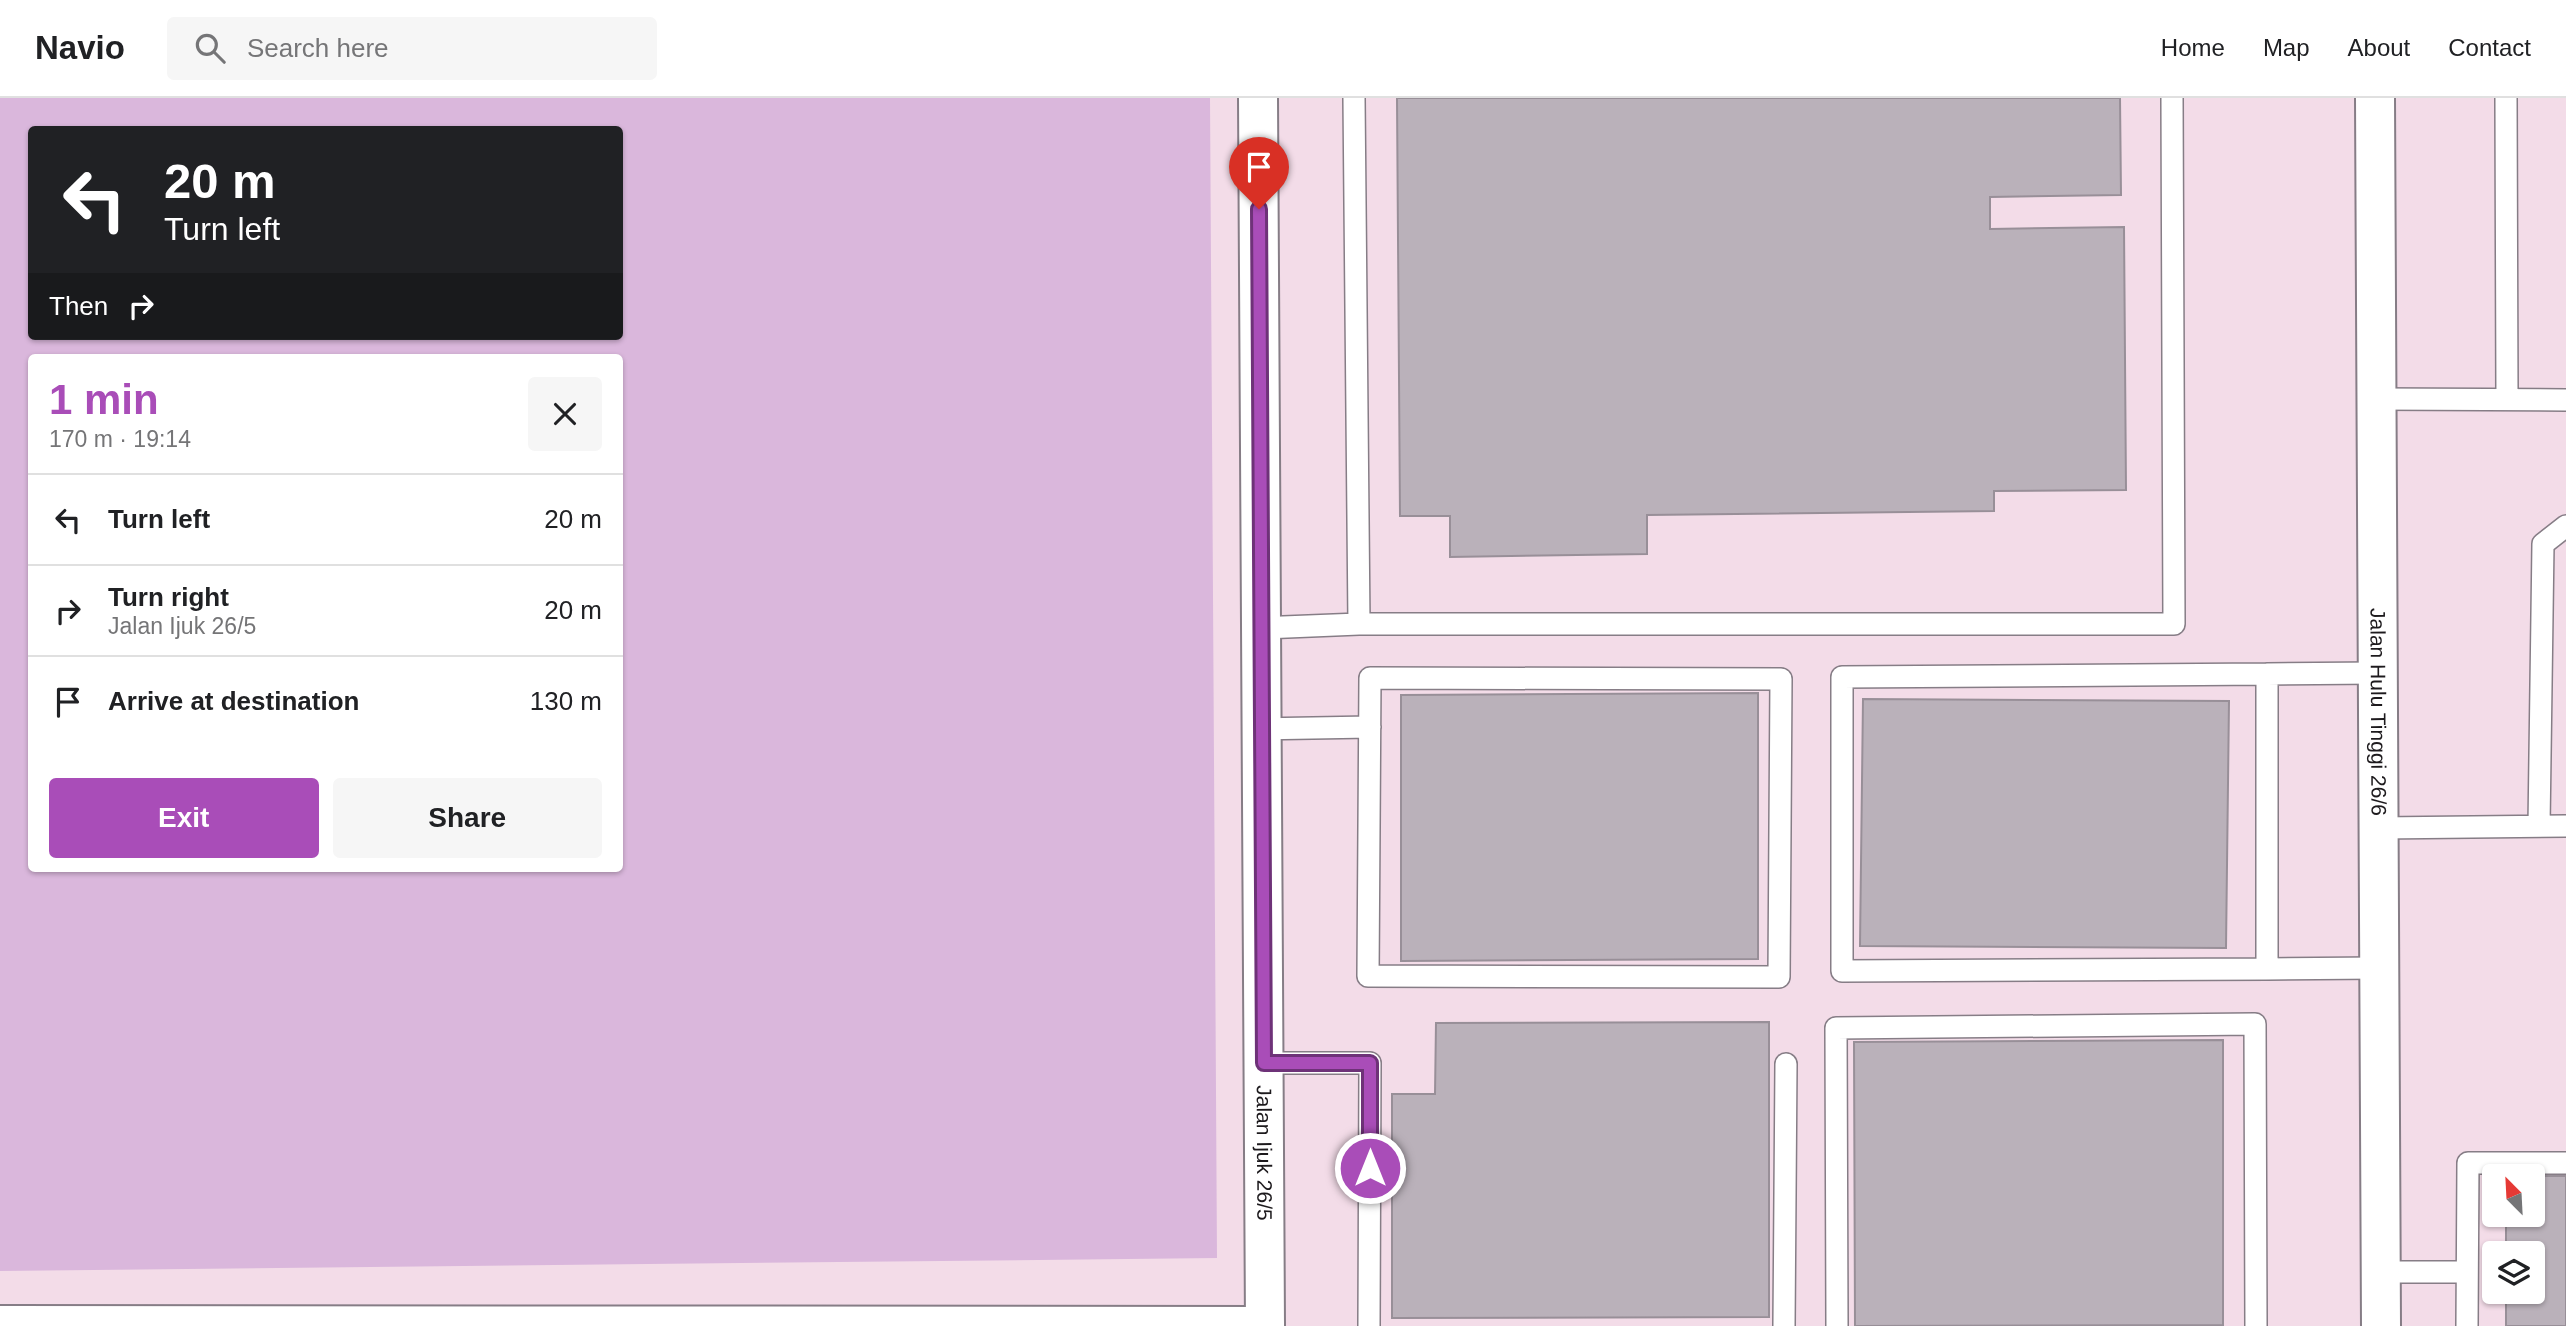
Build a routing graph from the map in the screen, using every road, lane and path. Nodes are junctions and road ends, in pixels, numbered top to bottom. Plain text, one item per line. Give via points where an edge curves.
1 (1258, 98) edge
2 (1354, 98) edge
3 (2172, 98) edge
4 (2375, 98) edge
5 (2506, 98) edge
6 (2376, 399) junction
7 (2507, 399) junction
8 (2566, 400) edge
9 (2566, 526) edge
10 (1359, 624) junction
11 (1261, 628) junction
12 (2378, 673) junction
13 (2267, 674) junction
14 (1370, 727) junction
15 (1262, 729) junction
16 (2539, 826) junction
17 (2566, 826) edge
18 (2379, 828) junction
19 (2379, 968) junction
20 (2267, 969) junction
21 (1264, 1063) junction
22 (1786, 1064) dead end
23 (2566, 1163) edge
24 (2382, 1272) junction
25 (2466, 1272) junction
26 (0, 1325) edge
27 (340, 1326) edge
28 (1265, 1326) edge
29 (1369, 1326) edge
30 (1784, 1326) edge
31 (1837, 1326) edge
32 (2256, 1326) edge
33 (2381, 1326) edge
34 (2467, 1326) edge

1 - 11 street, Jalan Ijuk 26/5
2 - 10 lane
3 - 10 lane via 2174,624
4 - 6 street, Jalan Hulu Tinggi 26/6
5 - 7 lane
6 - 7 lane
6 - 12 street, Jalan Hulu Tinggi 26/6
7 - 8 lane
9 - 16 lane via 2543,544
10 - 11 lane
11 - 15 street, Jalan Ijuk 26/5
12 - 13 lane
12 - 18 street, Jalan Hulu Tinggi 26/6
13 - 20 lane
13 - 20 lane via 1842,677 1842,971
14 - 14 lane via 1368,976 1779,977 1781,680 1370,678
14 - 15 lane
15 - 21 street, Jalan Ijuk 26/5
16 - 17 lane
16 - 18 lane
18 - 19 street, Jalan Hulu Tinggi 26/6
19 - 20 lane
19 - 24 street, Jalan Hulu Tinggi 26/6
21 - 28 street, Jalan Ijuk 26/5
21 - 29 lane via 1370,1063
22 - 30 lane
23 - 25 lane via 2468,1163
24 - 25 lane
24 - 33 street, Jalan Hulu Tinggi 26/6
25 - 34 lane
26 - 27 street
27 - 28 street
31 - 32 lane via 1836,1028 2255,1024

